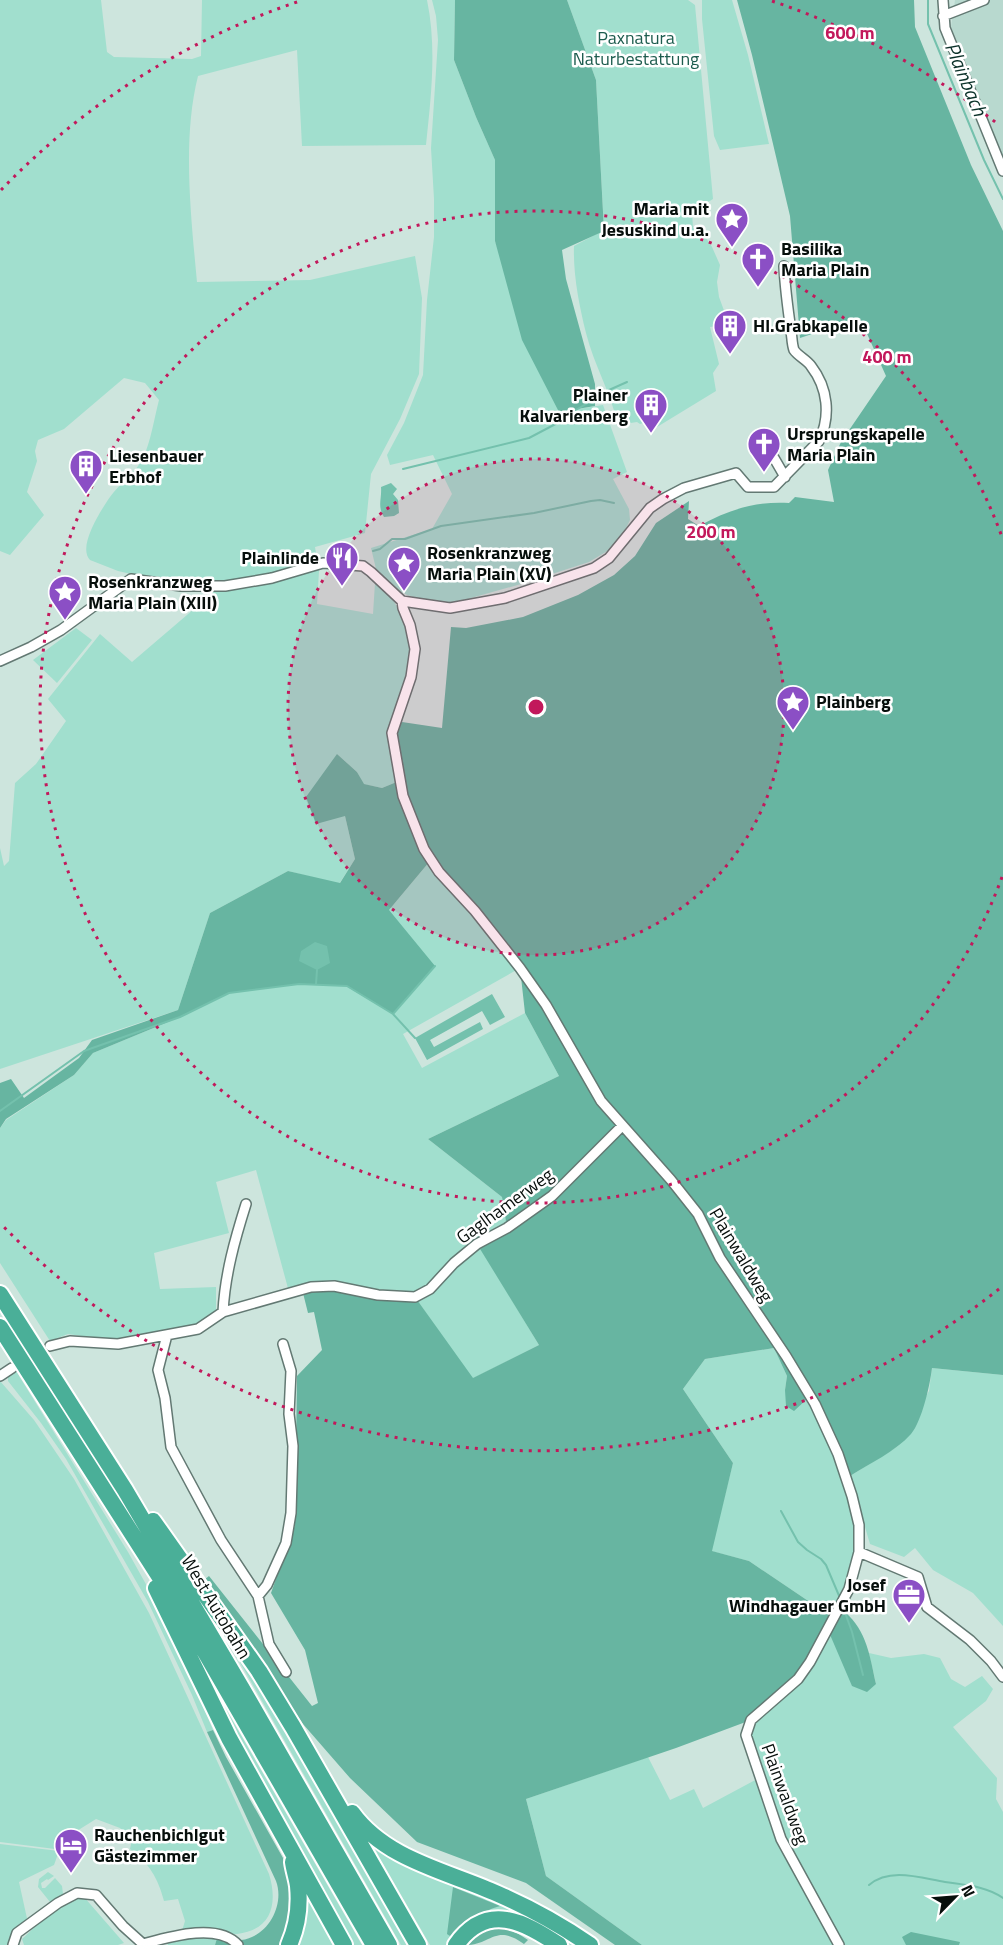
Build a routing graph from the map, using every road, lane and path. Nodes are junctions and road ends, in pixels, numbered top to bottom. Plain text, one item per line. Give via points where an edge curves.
1 (943, 0) edge
2 (984, 0) edge
3 (943, 16) junction
4 (1003, 171) edge
5 (784, 266) dead end
6 (774, 458) dead end
7 (786, 477) junction
8 (402, 602) junction
9 (0, 661) edge
10 (622, 1126) junction
11 (246, 1204) dead end
12 (0, 1294) edge
13 (223, 1312) junction
14 (0, 1327) edge
15 (167, 1335) junction
16 (283, 1344) dead end
17 (51, 1346) dead end
18 (12, 1368) dead end
19 (0, 1376) edge
20 (125, 1490) junction
21 (138, 1544) junction
22 (859, 1552) junction
23 (258, 1596) junction
24 (286, 1672) dead end
25 (1003, 1677) edge
26 (332, 1795) junction
27 (292, 1849) junction
28 (140, 1944) edge
29 (13, 1945) edge
30 (238, 1945) edge
31 (289, 1945) edge
32 (344, 1945) edge
33 (374, 1945) edge
34 (389, 1945) edge
35 (418, 1945) edge
36 (456, 1945) edge
37 (559, 1945) edge
38 (590, 1945) edge
39 (839, 1945) edge

1 - 3 street
2 - 3 street
3 - 4 street
5 - 7 street via 794,349 816,374 827,413 819,441
6 - 7 street
7 - 8 street via 774,487 760,489 748,487 736,474 684,488 650,508 609,558 574,576 505,598 450,608
8 - 9 street via 371,572 353,565 323,563 225,586 181,586 131,579 61,630
8 - 10 street, Plainwaldweg via 415,649 411,677 392,733 403,796 424,849 520,968 601,1101
10 - 13 street, Gaglhamerweg via 552,1196 477,1244 430,1289 415,1297 334,1286 311,1287
10 - 22 street, Plainwaldweg via 698,1214 720,1258 815,1404 852,1496 859,1525
11 - 13 street via 224,1285
12 - 20 highway, West Autobahn
13 - 15 street, Gaglhamerweg via 198,1329
14 - 21 highway, West Autobahn
15 - 17 street, Gaglhamerweg via 118,1344 70,1341
15 - 23 street via 158,1370 171,1447 221,1540
16 - 23 street via 291,1371 291,1513 286,1542
18 - 19 street
20 - 26 highway via 155,1523 233,1632
20 - 34 highway, West Autobahn
21 - 27 highway via 152,1581 229,1738
21 - 33 highway, West Autobahn via 183,1612
22 - 25 street via 918,1577 927,1607 970,1640
22 - 39 street, Plainwaldweg via 849,1589 810,1662 798,1679 751,1720 746,1735 781,1839
23 - 24 street via 268,1644
26 - 35 highway
26 - 38 highway via 388,1847 506,1898
27 - 31 highway via 298,1910
27 - 32 highway
28 - 29 street via 96,1895 77,1893 17,1934
28 - 30 street via 213,1932
36 - 37 highway via 477,1925 500,1919 527,1926

